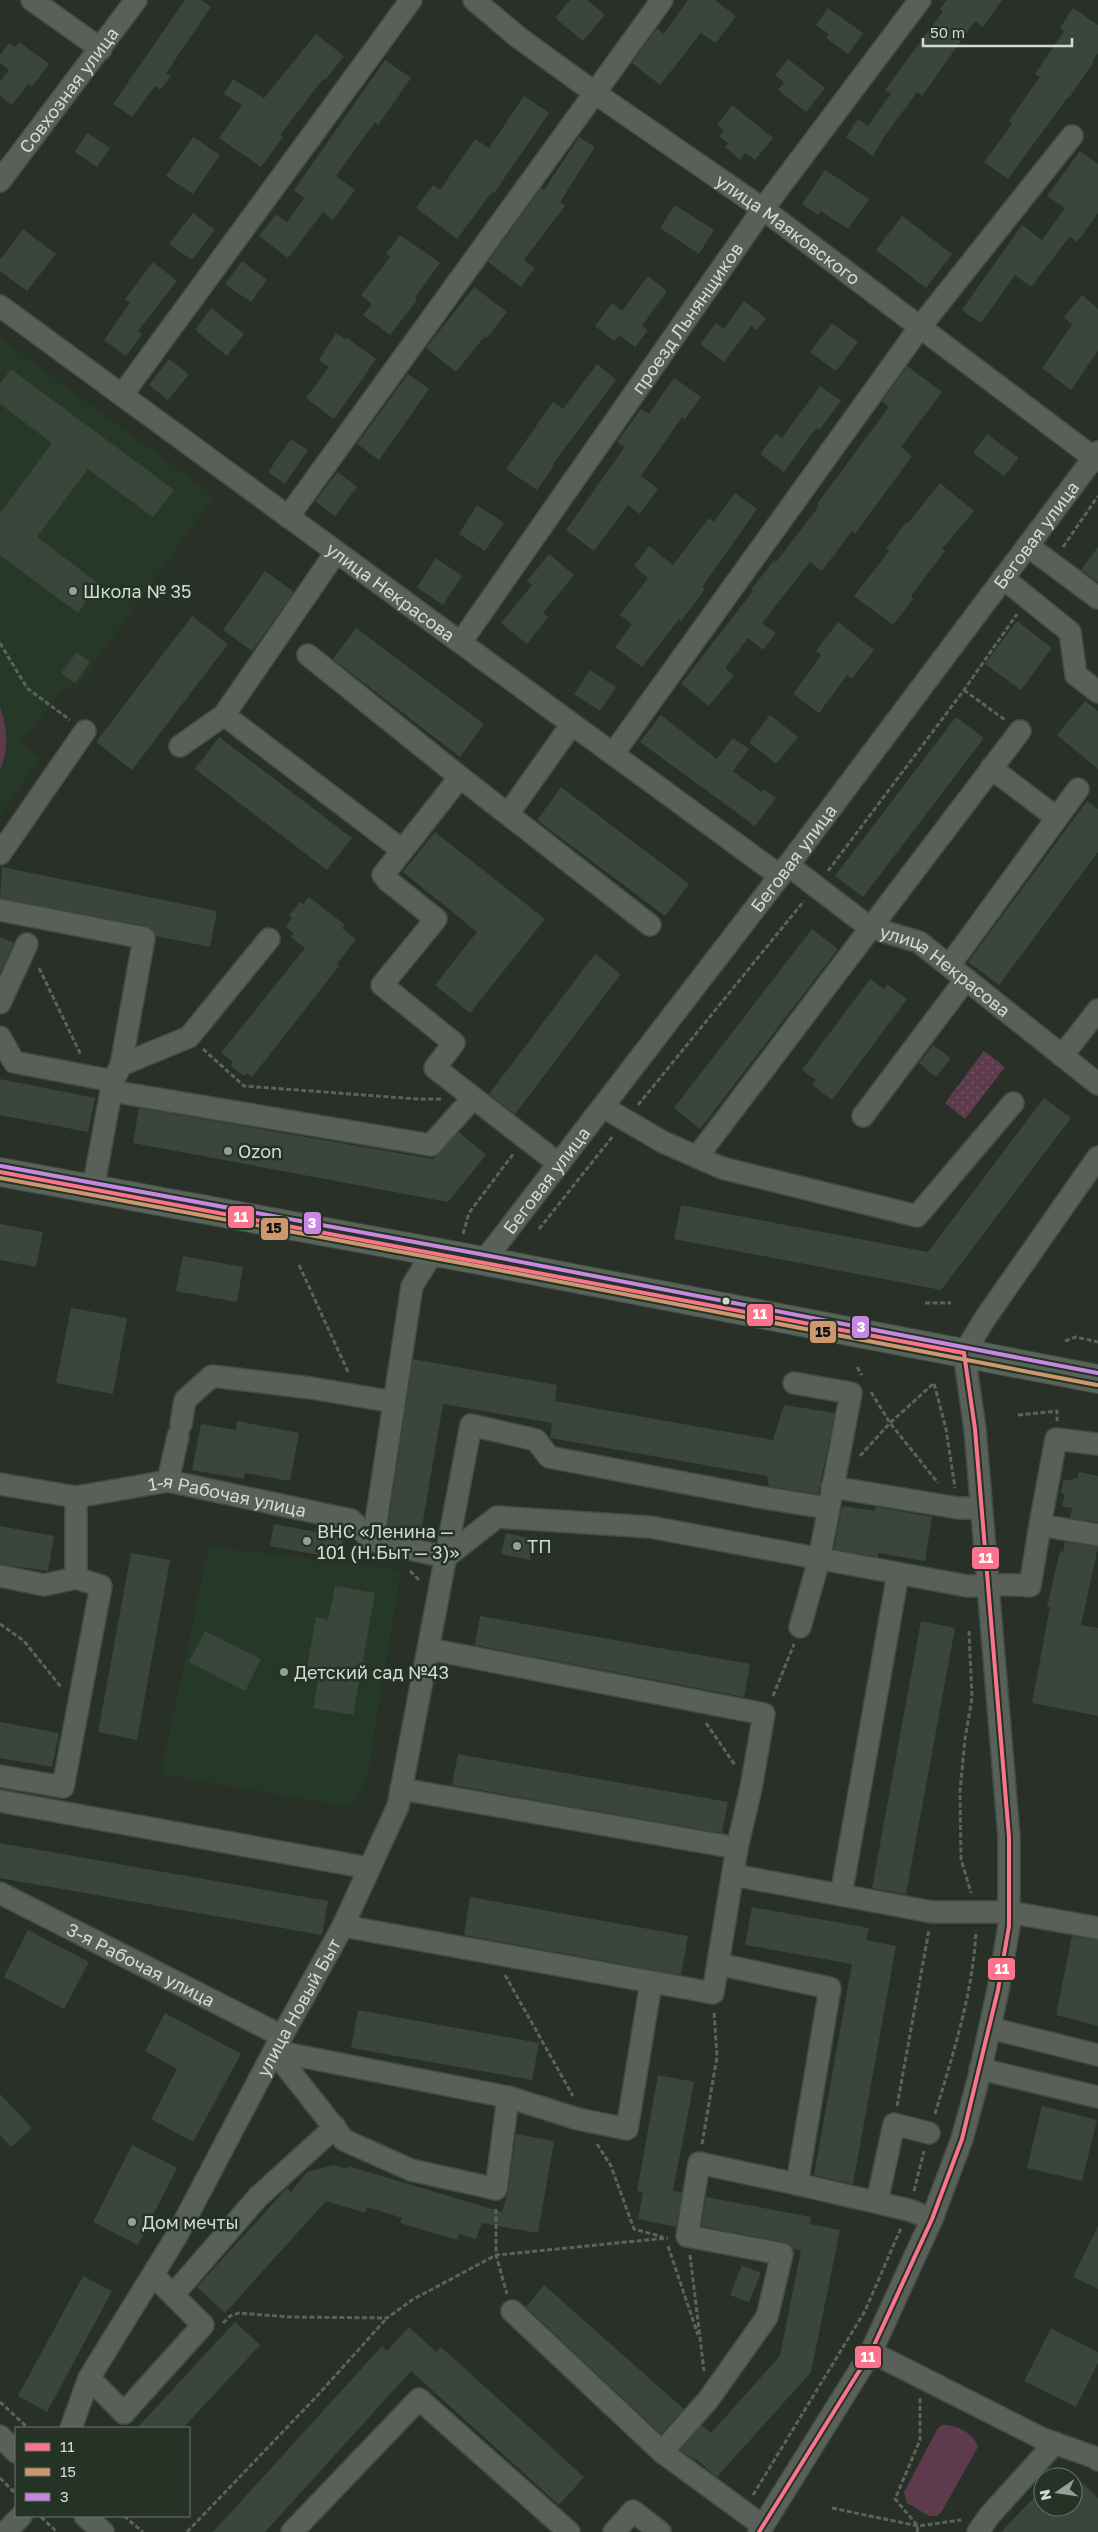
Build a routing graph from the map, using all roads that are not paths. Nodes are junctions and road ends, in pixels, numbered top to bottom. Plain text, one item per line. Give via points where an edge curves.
1 (32, 0) edge
2 (136, 0) edge
3 (411, 0) edge
4 (474, 0) edge
5 (662, 0) edge
6 (920, 0) edge
7 (101, 49) junction
8 (595, 93) junction
9 (1072, 136) dead end
10 (0, 181) edge
11 (764, 209) junction
12 (0, 306) edge
13 (920, 327) junction
14 (122, 395) junction
15 (1096, 457) edge
16 (288, 517) junction
17 (1028, 546) junction
18 (336, 552) junction
19 (1003, 578) junction
20 (1098, 598) edge
21 (461, 642) junction
22 (308, 655) dead end
23 (1098, 692) edge
24 (224, 715) junction
25 (572, 724) junction
26 (84, 730) dead end
27 (1020, 731) road end
28 (180, 746) dead end
29 (613, 754) junction
30 (991, 768) junction
31 (460, 777) junction
32 (1078, 789) dead end
33 (508, 814) junction
34 (1057, 818) junction
35 (402, 850) junction
36 (0, 854) edge
37 (784, 871) junction
38 (0, 910) edge
39 (650, 925) dead end
40 (869, 927) junction
41 (269, 939) dead end
42 (27, 944) road end
43 (950, 966) junction
44 (966, 980) junction
45 (0, 1003) edge
46 (1098, 1010) edge
47 (0, 1037) edge
48 (1062, 1056) junction
49 (115, 1079) junction
50 (1098, 1084) edge
51 (472, 1098) junction
52 (1013, 1103) dead end
53 (603, 1107) junction
54 (863, 1116) dead end
55 (697, 1157) junction
56 (1098, 1157) edge
57 (559, 1164) junction
58 (0, 1172) edge
59 (93, 1189) junction
60 (433, 1252) junction
61 (484, 1261) junction
62 (964, 1353) junction
63 (1098, 1379) edge
64 (794, 1383) dead end
65 (394, 1402) junction
66 (1098, 1444) edge
67 (168, 1481) junction
68 (0, 1484) edge
69 (832, 1487) junction
70 (76, 1497) junction
71 (827, 1508) junction
72 (980, 1508) junction
73 (1040, 1525) junction
74 (1098, 1536) edge
75 (373, 1541) junction
76 (446, 1557) junction
77 (818, 1560) junction
78 (898, 1574) junction
79 (0, 1576) edge
80 (76, 1578) junction
81 (988, 1586) junction
82 (800, 1627) road end
83 (429, 1649) junction
84 (0, 1776) edge
85 (43, 1784) junction
86 (401, 1789) junction
87 (0, 1801) edge
88 (40, 1808) junction
89 (737, 1848) junction
90 (369, 1868) junction
91 (733, 1875) junction
92 (0, 1893) edge
93 (841, 1895) junction
94 (1009, 1912) junction
95 (343, 1926) junction
96 (1098, 1928) edge
97 (718, 1964) junction
98 (651, 1983) junction
99 (990, 2028) junction
100 (278, 2043) junction
101 (1098, 2055) edge
102 (980, 2069) junction
103 (508, 2097) junction
104 (1098, 2097) edge
105 (335, 2128) junction
106 (929, 2133) road end
107 (797, 2184) junction
108 (877, 2202) junction
109 (932, 2220) junction
110 (153, 2275) junction
111 (173, 2295) junction
112 (512, 2311) road end
113 (871, 2352) junction
114 (89, 2378) junction
115 (71, 2427) edge
116 (0, 2436) edge
117 (1055, 2443) junction
118 (15, 2451) edge
119 (662, 2452) junction
120 (1098, 2460) edge
121 (20, 2517) edge
122 (86, 2517) edge
123 (983, 2524) edge
124 (761, 2529) edge
125 (6, 2532) edge
126 (103, 2532) edge
127 (292, 2532) edge
128 (569, 2532) edge
129 (614, 2532) edge
130 (660, 2532) edge

1 - 7 street
2 - 7 street, Совхозная улица
3 - 14 street
4 - 8 street, улица Маяковского
5 - 8 street
6 - 11 street, проезд Льнянщиков
7 - 10 street, Совхозная улица
8 - 11 street, улица Маяковского
8 - 16 street
9 - 13 street
11 - 13 street, улица Маяковского
11 - 21 street, проезд Льнянщиков
12 - 14 street, улица Некрасова
13 - 15 street, улица Маяковского
13 - 29 street
14 - 16 street, улица Некрасова
15 - 17 street, Беговая улица
16 - 18 street, улица Некрасова
17 - 19 street, Беговая улица
17 - 20 street
18 - 21 street, улица Некрасова
18 - 24 street
19 - 23 street via 1070,632 1076,674
19 - 37 street, Беговая улица
21 - 25 street, улица Некрасова
22 - 31 street
24 - 28 street
24 - 35 street
25 - 29 street, улица Некрасова
25 - 33 street
26 - 36 street
27 - 30 street
29 - 37 street, улица Некрасова
30 - 34 street
30 - 40 street
31 - 33 street
31 - 35 street
32 - 34 street
33 - 39 street
34 - 43 street
35 - 51 street via 385,877 436,919 382,985 454,1043 434,1068
37 - 40 street, улица Некрасова
37 - 53 street, Беговая улица
38 - 49 street via 144,938
40 - 43 street, улица Некрасова via 919,942
40 - 55 street
41 - 49 street via 189,1037
42 - 45 street
43 - 44 street, улица Некрасова
44 - 48 street, улица Некрасова
44 - 54 street
46 - 48 street
47 - 49 street via 14,1062
48 - 50 street, улица Некрасова
49 - 51 street via 431,1145
49 - 59 street
51 - 57 street
52 - 55 street via 917,1216 722,1168
53 - 55 street via 663,1142
53 - 57 street, Беговая улица
56 - 62 street
57 - 61 street, Беговая улица
58 - 59 main road
59 - 60 main road
60 - 61 main road
60 - 65 street via 412,1286
61 - 62 main road
62 - 63 main road
62 - 72 street via 975,1429
64 - 69 street via 851,1393
65 - 67 street via 212,1376 186,1400
65 - 75 street
66 - 73 street via 1056,1438
67 - 70 street, 1-я Рабочая улица
67 - 75 street, 1-я Рабочая улица via 351,1520
68 - 70 street, 1-я Рабочая улица
69 - 71 street
69 - 72 street via 958,1508
70 - 80 street
71 - 76 street, улица Новый Быт via 549,1457 536,1440 471,1424
71 - 77 street
72 - 81 street
73 - 74 street
73 - 81 street via 1030,1586 1006,1583
75 - 76 street
76 - 77 street via 496,1517 650,1527
76 - 83 street, улица Новый Быт
77 - 78 street
77 - 82 street
78 - 81 street via 968,1586
78 - 93 street
79 - 80 street via 44,1585
80 - 85 street via 101,1586 63,1787
81 - 94 street via 1009,1837
83 - 86 street, улица Новый Быт
83 - 89 street via 764,1714 752,1788
84 - 85 street
85 - 88 street
86 - 89 street
86 - 90 street, улица Новый Быт via 398,1806
87 - 88 street
88 - 90 street
89 - 91 street
90 - 95 street, улица Новый Быт
91 - 93 street
91 - 97 street
92 - 100 street, 3-я Рабочая улица
93 - 94 street via 932,1912
94 - 96 street
94 - 99 street
95 - 98 street
95 - 100 street, улица Новый Быт
97 - 98 street via 712,1993
97 - 107 street via 830,1988
98 - 103 street via 627,2129 578,2119
99 - 101 street
99 - 102 street
100 - 103 street
100 - 105 street
100 - 110 street, улица Новый Быт
102 - 104 street
102 - 109 street via 962,2139
103 - 105 street via 496,2189 411,2170 344,2140
105 - 111 street via 258,2197
106 - 108 street via 894,2124
107 - 108 street
107 - 119 street via 699,2163 687,2236 782,2254 767,2317 708,2400
108 - 109 street
109 - 113 street
110 - 111 street
110 - 114 street, улица Новый Быт
111 - 114 street via 203,2325 124,2413
112 - 119 street
113 - 117 street
113 - 124 street
114 - 115 street, улица Новый Быт
116 - 118 street
117 - 120 street
117 - 123 street
119 - 124 street via 744,2511
121 - 125 street
122 - 126 street
127 - 128 street via 419,2399
129 - 130 street via 633,2511

